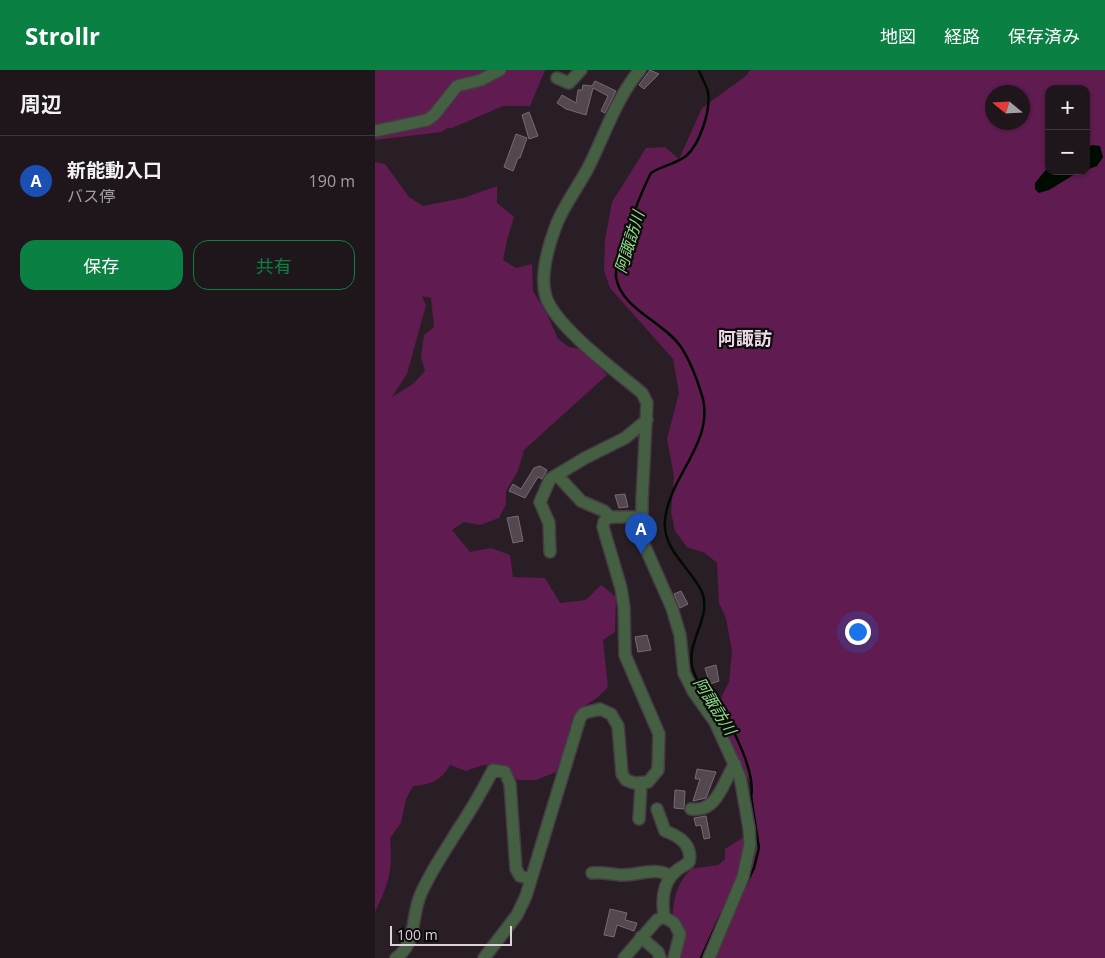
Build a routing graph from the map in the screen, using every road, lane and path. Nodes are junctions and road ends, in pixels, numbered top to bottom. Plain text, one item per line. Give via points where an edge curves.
1 (500, 70) edge
2 (581, 70) edge
3 (637, 71) edge
4 (482, 75) edge
5 (557, 78) dead end
6 (375, 130) edge
7 (647, 420) junction
8 (557, 475) junction
9 (641, 517) junction
10 (609, 518) junction
11 (550, 552) dead end
12 (735, 764) junction
13 (641, 784) junction
14 (657, 809) dead end
15 (691, 809) dead end
16 (639, 819) dead end
17 (592, 873) dead end
18 (671, 876) junction
19 (531, 879) junction
20 (664, 917) junction
21 (641, 937) junction
22 (396, 958) edge
23 (484, 958) edge
24 (624, 958) edge
25 (660, 958) edge
26 (674, 958) edge
27 (709, 958) edge

1 - 4 street
2 - 5 street via 569,84
3 - 7 street via 557,223 544,278 546,296 555,313 643,393
4 - 6 street via 457,86 427,120
7 - 8 street via 625,438
7 - 9 street
8 - 10 street via 581,501 605,511
8 - 11 street via 547,485 540,502 549,522
9 - 10 street
9 - 12 street via 642,540 672,608 680,635 684,673 715,722
10 - 13 street via 603,527 625,607 625,654 659,734 658,770 648,782
12 - 15 street via 717,798 698,810
12 - 27 street via 747,811 750,844 737,894
13 - 16 street
13 - 19 street via 626,780 621,774 615,719 606,710 584,713
14 - 18 street via 665,831 683,840 690,852 689,862
17 - 18 street via 620,875 653,871
18 - 20 street via 664,892
19 - 22 street via 520,876 516,868 510,784 505,772 493,770 430,873 415,911 409,944
19 - 23 street via 519,910
20 - 21 street
20 - 26 street via 674,923 680,934
21 - 24 street
21 - 25 street

